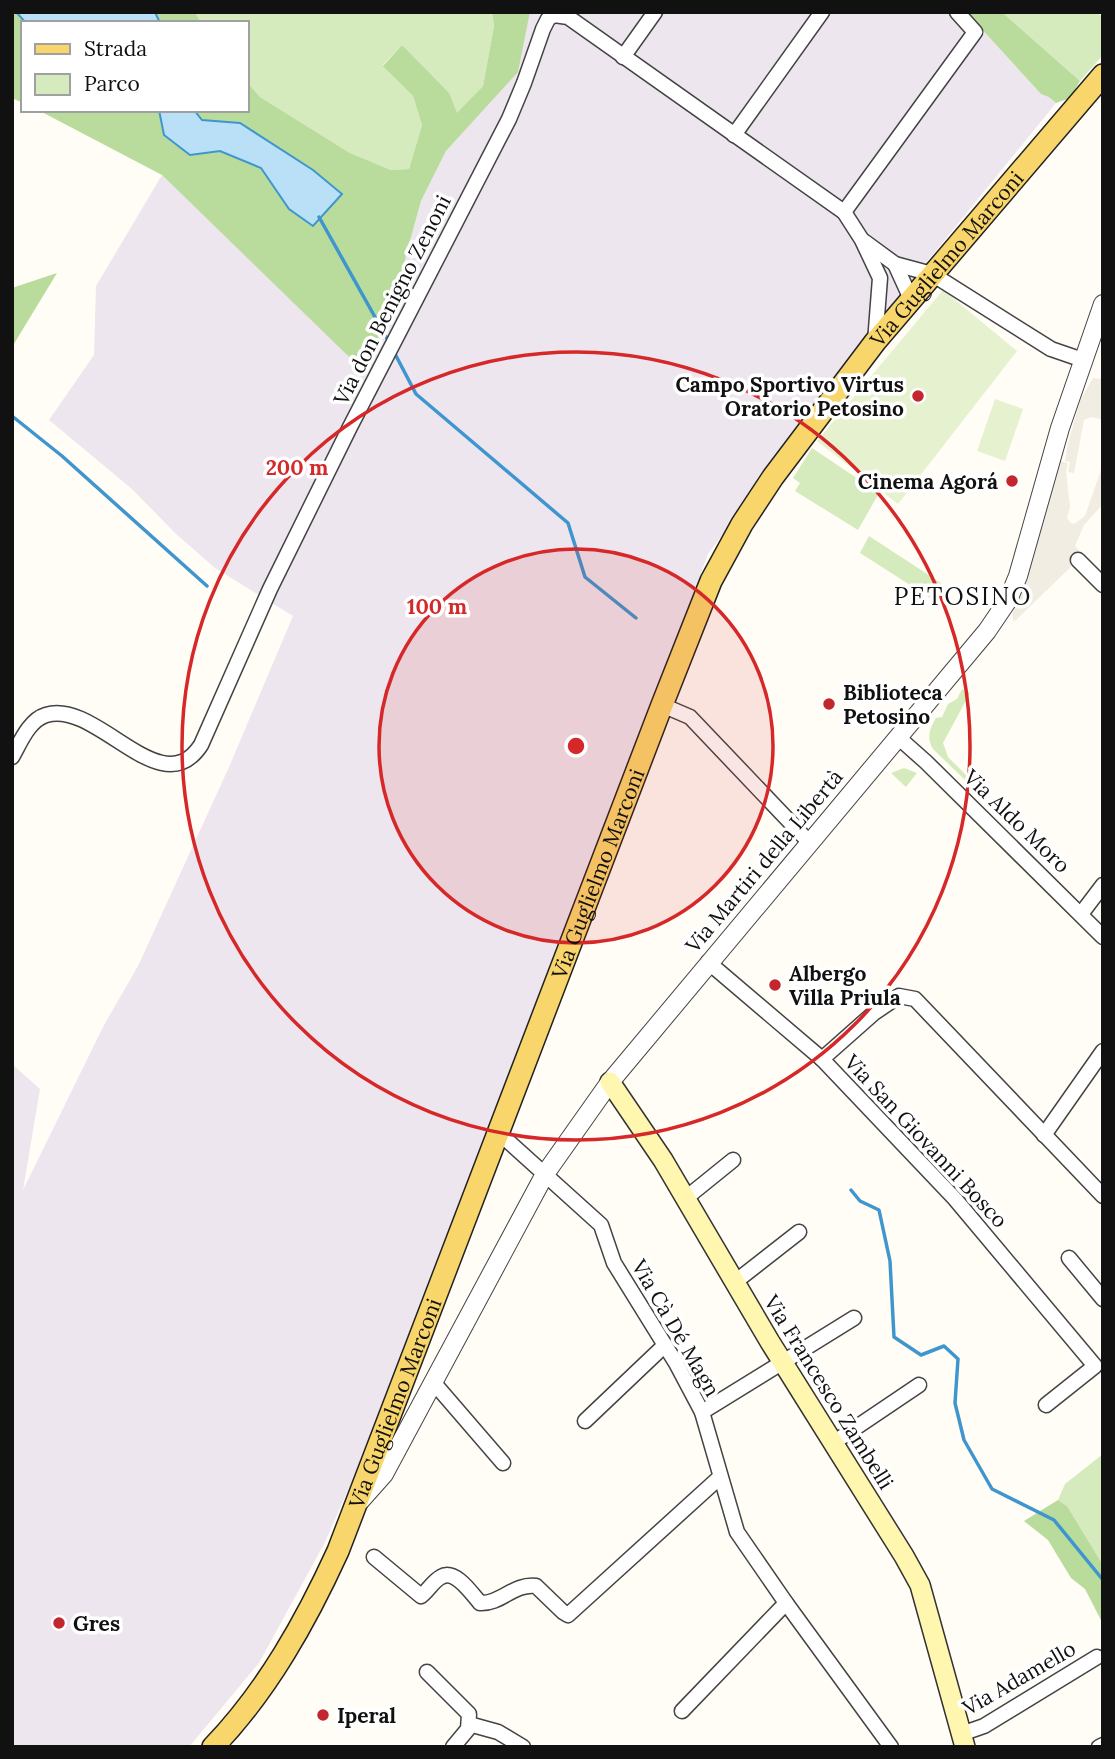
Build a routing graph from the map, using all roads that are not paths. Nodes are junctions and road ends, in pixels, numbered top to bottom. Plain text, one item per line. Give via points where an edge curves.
1 (655, 12) edge
2 (822, 12) edge
3 (957, 12) edge
4 (623, 57) junction
5 (1103, 75) edge
6 (734, 135) junction
7 (844, 212) junction
8 (862, 240) junction
9 (895, 264) junction
10 (932, 274) junction
11 (880, 278) junction
12 (911, 299) junction
13 (1103, 304) edge
14 (875, 342) junction
15 (1092, 351) edge
16 (1078, 560) dead end
17 (1102, 584) edge
18 (662, 705) junction
19 (899, 738) junction
20 (12, 757) edge
21 (809, 842) junction
22 (1103, 885) edge
23 (1081, 914) junction
24 (1103, 937) edge
25 (708, 962) junction
26 (1103, 1051) edge
27 (822, 1059) junction
28 (610, 1082) junction
29 (499, 1133) junction
30 (1044, 1135) junction
31 (733, 1160) dead end
32 (545, 1174) junction
33 (1103, 1196) edge
34 (686, 1198) junction
35 (799, 1232) dead end
36 (1069, 1258) dead end
37 (735, 1282) junction
38 (1103, 1299) edge
39 (854, 1318) dead end
40 (665, 1345) junction
41 (782, 1361) junction
42 (1100, 1368) edge
43 (434, 1383) junction
44 (919, 1385) dead end
45 (1046, 1405) dead end
46 (702, 1412) junction
47 (585, 1421) dead end
48 (410, 1427) junction
49 (383, 1440) junction
50 (833, 1443) junction
51 (503, 1463) dead end
52 (720, 1477) junction
53 (358, 1503) junction
54 (374, 1557) dead end
55 (786, 1603) junction
56 (1097, 1657) dead end
57 (427, 1672) dead end
58 (682, 1711) dead end
59 (469, 1724) junction
60 (963, 1740) edge
61 (215, 1746) edge
62 (453, 1747) edge
63 (523, 1747) edge
64 (891, 1747) edge

1 - 4 street
2 - 6 street
3 - 7 street via 975,32
4 - 6 street, Via don Benigno Zenoni
4 - 20 street, Via don Benigno Zenoni via 568,18 554,15 548,19 509,119 350,427 193,757 182,764 153,761 81,719 62,714 46,715 35,722
5 - 10 main road, Via Guglielmo Marconi
6 - 7 street, Via don Benigno Zenoni
7 - 8 street, Via don Benigno Zenoni
8 - 9 street, Via don Benigno Zenoni
8 - 11 street, Via don Benigno Zenoni
9 - 10 street, Via don Benigno Zenoni
9 - 12 street, Via don Benigno Zenoni
10 - 12 main road, Via Guglielmo Marconi
10 - 15 street, Via don Benigno Zenoni via 1051,349
11 - 12 street
11 - 14 street, Via don Benigno Zenoni
12 - 14 main road, Via Guglielmo Marconi
13 - 15 street, Via Martiri della Libertà
14 - 18 main road, Via Guglielmo Marconi via 801,437 742,524 711,581
15 - 19 street, Via Martiri della Libertà via 1060,428 1007,600 988,631
16 - 17 street
18 - 21 street via 690,717
18 - 29 main road, Via Guglielmo Marconi
19 - 21 street, Via Martiri della Libertà
19 - 23 street, Via Aldo Moro
21 - 25 street, Via Martiri della Libertà
22 - 23 street
23 - 24 street, Via Aldo Moro
25 - 27 street, Via San Giovanni Bosco
25 - 28 street, Via Martiri della Libertà
26 - 30 street
27 - 30 street via 899,996 915,999
27 - 42 street, Via San Giovanni Bosco via 955,1199
28 - 32 street, Via Martiri della Libertà
28 - 34 main road, Via Francesco Zambelli
29 - 32 street, Via Cà Dé Magn
29 - 49 main road, Via Guglielmo Marconi
30 - 33 street
31 - 34 street
32 - 40 street, Via Cà Dé Magn via 601,1226 614,1263
32 - 43 street, Via Martiri della Libertà
34 - 37 main road, Via Francesco Zambelli
35 - 37 street
36 - 38 street
37 - 41 main road, Via Francesco Zambelli
39 - 41 street
40 - 46 street, Via Cà Dé Magn
40 - 47 street
41 - 46 street
41 - 50 main road, Via Francesco Zambelli
42 - 45 street, Via San Giovanni Bosco
43 - 48 street, Via Martiri della Libertà
43 - 51 street
44 - 50 street
46 - 52 street, Via Cà Dé Magn
48 - 49 street via 395,1439
48 - 53 street, Via Martiri della Libertà via 384,1474
49 - 53 main road, Via Guglielmo Marconi
50 - 60 main road, Via Francesco Zambelli via 920,1585
52 - 54 street via 568,1615 536,1586 521,1586 489,1604 480,1603 448,1575 421,1596
52 - 55 street, Via Cà Dé Magn via 737,1532
53 - 61 main road, Via Guglielmo Marconi via 316,1598 281,1660
55 - 58 street
55 - 64 street, Via Cà Dé Magn
56 - 60 street, Via Adamello
57 - 59 street via 469,1714
59 - 62 street
59 - 63 street via 498,1732

